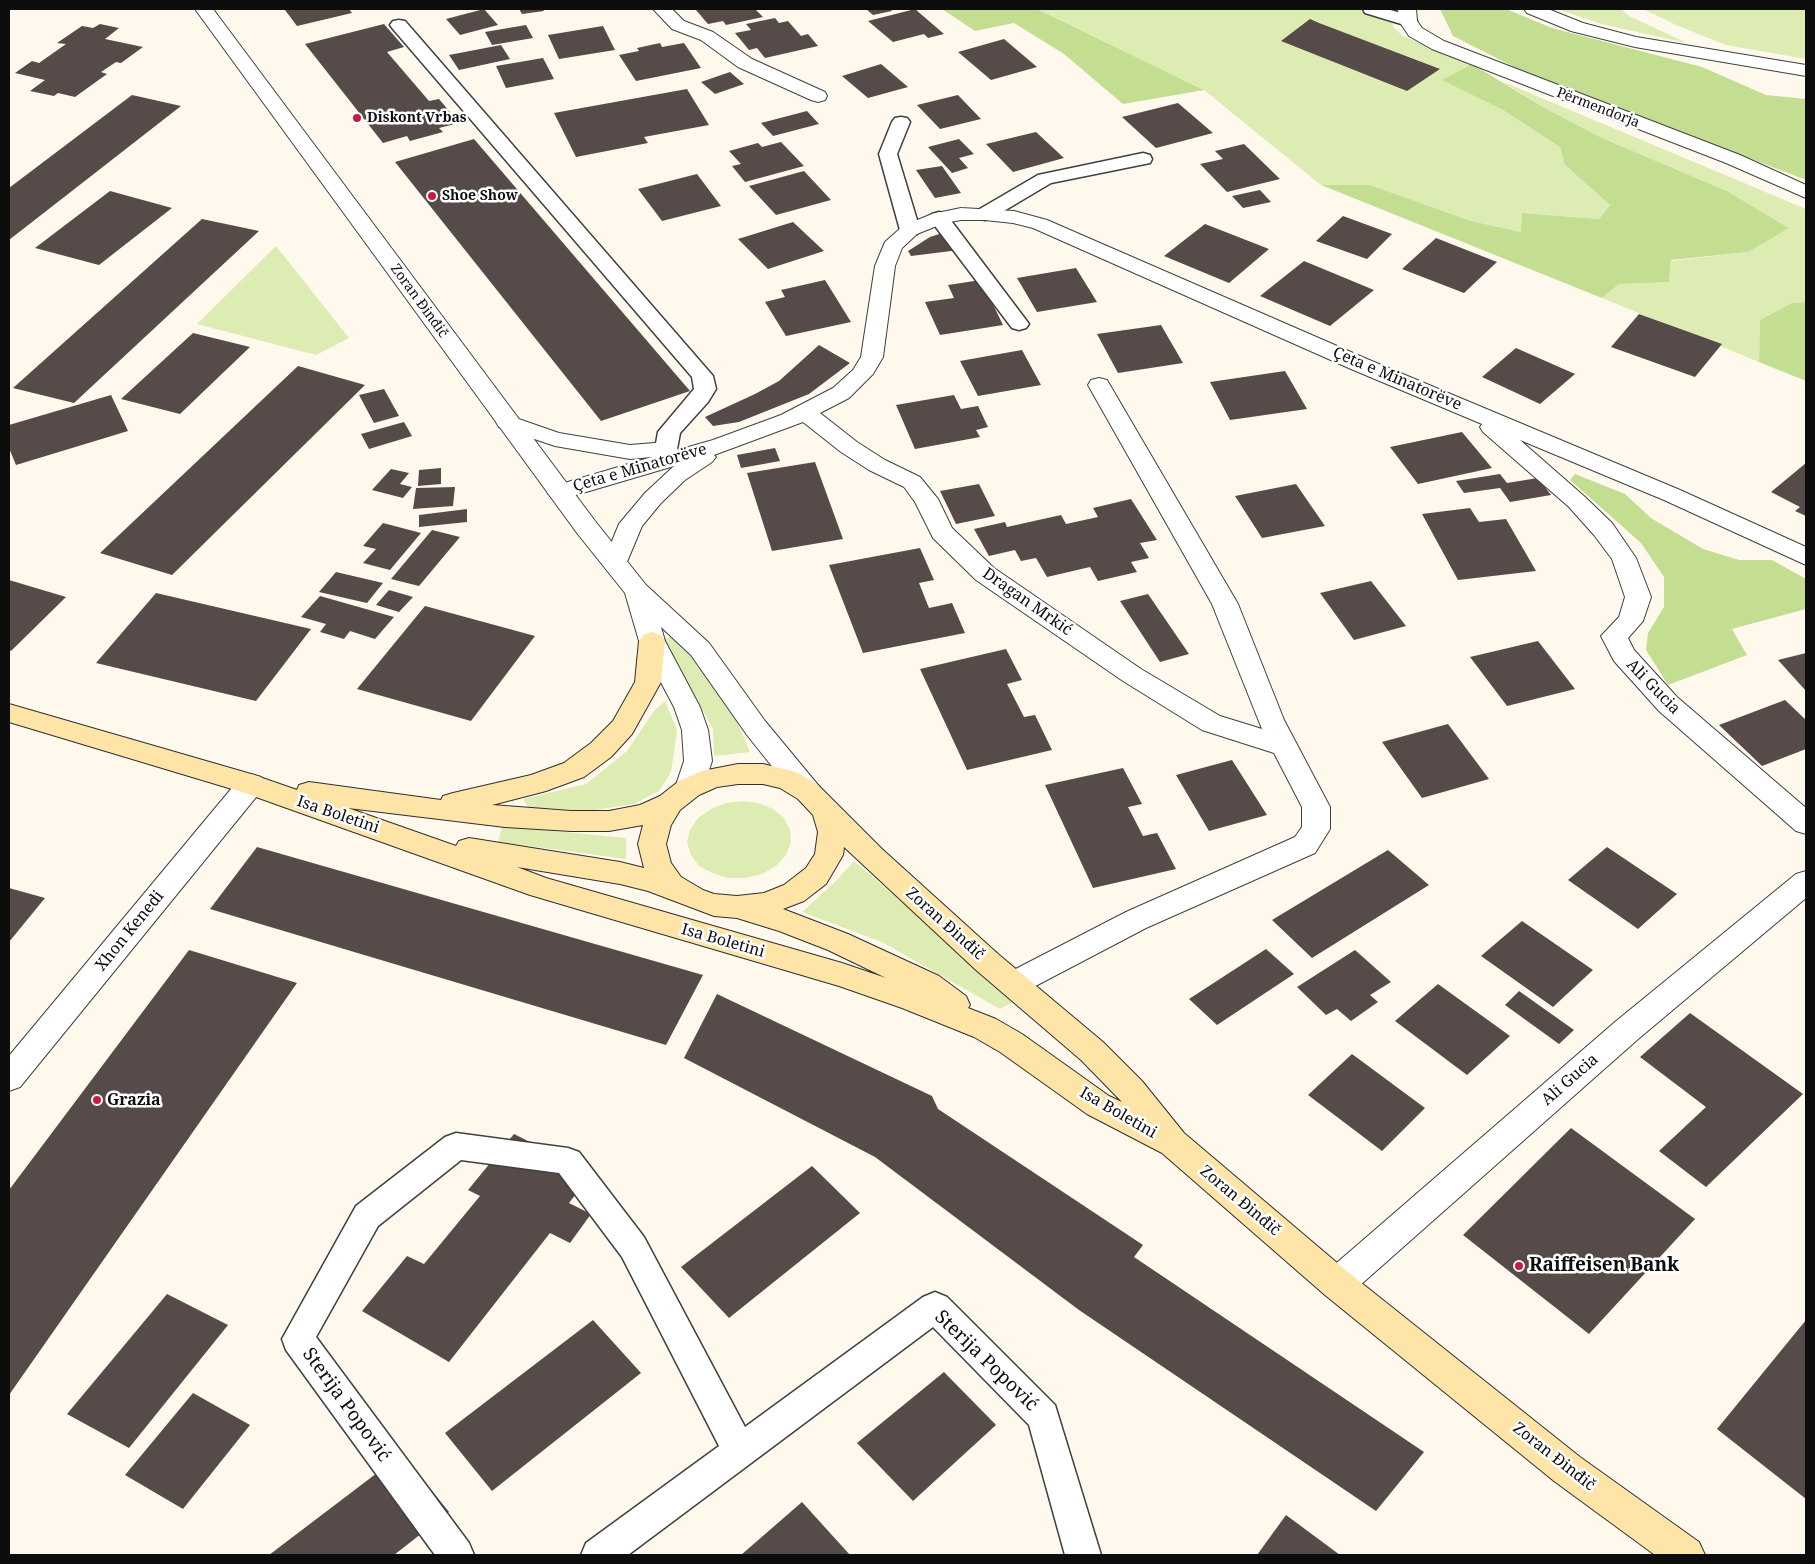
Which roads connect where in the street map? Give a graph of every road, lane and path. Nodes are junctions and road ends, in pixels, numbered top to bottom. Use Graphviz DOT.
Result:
graph roads {
  1 [pos="204,9"];
  2 [pos="662,9"];
  3 [pos="1371,9"];
  4 [pos="1533,9"];
  5 [pos="1407,15"];
  6 [pos="399,25"];
  7 [pos="1806,71"];
  8 [pos="818,96"];
  9 [pos="901,122"];
  10 [pos="1143,159"];
  11 [pos="1806,192"];
  12 [pos="985,214"];
  13 [pos="939,218"];
  14 [pos="910,230"];
  15 [pos="1019,324"];
  16 [pos="1100,385"];
  17 [pos="805,412"];
  18 [pos="1482,414"];
  19 [pos="507,422"];
  20 [pos="721,445"];
  21 [pos="666,450"];
  22 [pos="558,492"];
  23 [pos="1806,558"];
  24 [pos="614,563"];
  25 [pos="637,591"];
  26 [pos="652,641"];
  27 [pos="9,713"];
  28 [pos="1285,746"];
  29 [pos="251,784"];
  30 [pos="680,796"];
  31 [pos="817,802"];
  32 [pos="422,808"];
  33 [pos="1806,824"];
  34 [pos="401,838"];
  35 [pos="1806,882"];
  36 [pos="693,898"];
  37 [pos="737,908"];
  38 [pos="1013,984"];
  39 [pos="985,1028"];
  40 [pos="9,1078"];
  41 [pos="1173,1143"];
  42 [pos="1337,1284"];
  43 [pos="740,1451"];
  44 [pos="456,1555"];
  45 [pos="599,1555"];
  46 [pos="1083,1555"];
  47 [pos="1686,1555"];
  1 -- 19 [label="street, Zoran Đinđič"];
  2 -- 8 [label="street"];
  3 -- 5 [label="lane"];
  4 -- 7 [label="street"];
  5 -- 11 [label="street, Përmendorja"];
  6 -- 21 [label="lane"];
  9 -- 14 [label="lane"];
  10 -- 12 [label="lane, Çeta e Minatorëve"];
  12 -- 13 [label="street, Çeta e Minatorëve"];
  12 -- 18 [label="street, Çeta e Minatorëve"];
  13 -- 14 [label="street, Çeta e Minatorëve"];
  13 -- 15 [label="lane"];
  14 -- 17 [label="street, Çeta e Minatorëve"];
  16 -- 28 [label="street"];
  17 -- 20 [label="street, Çeta e Minatorëve"];
  17 -- 28 [label="street, Dragan Mrkić"];
  18 -- 23 [label="street, Çeta e Minatorëve"];
  18 -- 33 [label="street, Ali Gucia"];
  19 -- 21 [label="street, Çeta e Minatorëve"];
  19 -- 22 [label="street, Zoran Đinđič"];
  20 -- 21 [label="street, Çeta e Minatorëve"];
  20 -- 22 [label="street, Çeta e Minatorëve"];
  20 -- 24 [label="street, Çeta e Minatorëve"];
  22 -- 24 [label="street, Zoran Đinđič"];
  24 -- 25 [label="street, Zoran Đinđič"];
  25 -- 26 [label="street, Zoran Đinđič"];
  25 -- 31 [label="street, Zoran Đinđič"];
  26 -- 30 [label="street, Zoran Đinđič"];
  26 -- 32 [label="main road"];
  27 -- 29 [label="main road, Isa Boletini"];
  28 -- 38 [label="street"];
  29 -- 32 [label="main road, Isa Boletini"];
  29 -- 34 [label="main road, Isa Boletini"];
  29 -- 40 [label="street, Xhon Kenedi"];
  30 -- 31 [label="main road, Zoran Đinđič"];
  30 -- 32 [label="main road, Isa Boletini"];
  30 -- 36 [label="main road, Zoran Đinđič"];
  31 -- 37 [label="main road, Zoran Đinđič"];
  31 -- 38 [label="main road, Zoran Đinđič"];
  34 -- 36 [label="main road"];
  34 -- 39 [label="main road, Isa Boletini"];
  35 -- 42 [label="street, Ali Gucia"];
  36 -- 37 [label="main road, Zoran Đinđič"];
  37 -- 39 [label="main road"];
  38 -- 41 [label="main road, Zoran Đinđič"];
  39 -- 41 [label="main road, Isa Boletini"];
  41 -- 42 [label="main road, Zoran Đinđič"];
  42 -- 47 [label="main road, Zoran Đinđič"];
  43 -- 44 [label="lane, Sterija Popović"];
  43 -- 45 [label="lane, Sterija Popović"];
  43 -- 46 [label="lane, Sterija Popović"];
}
